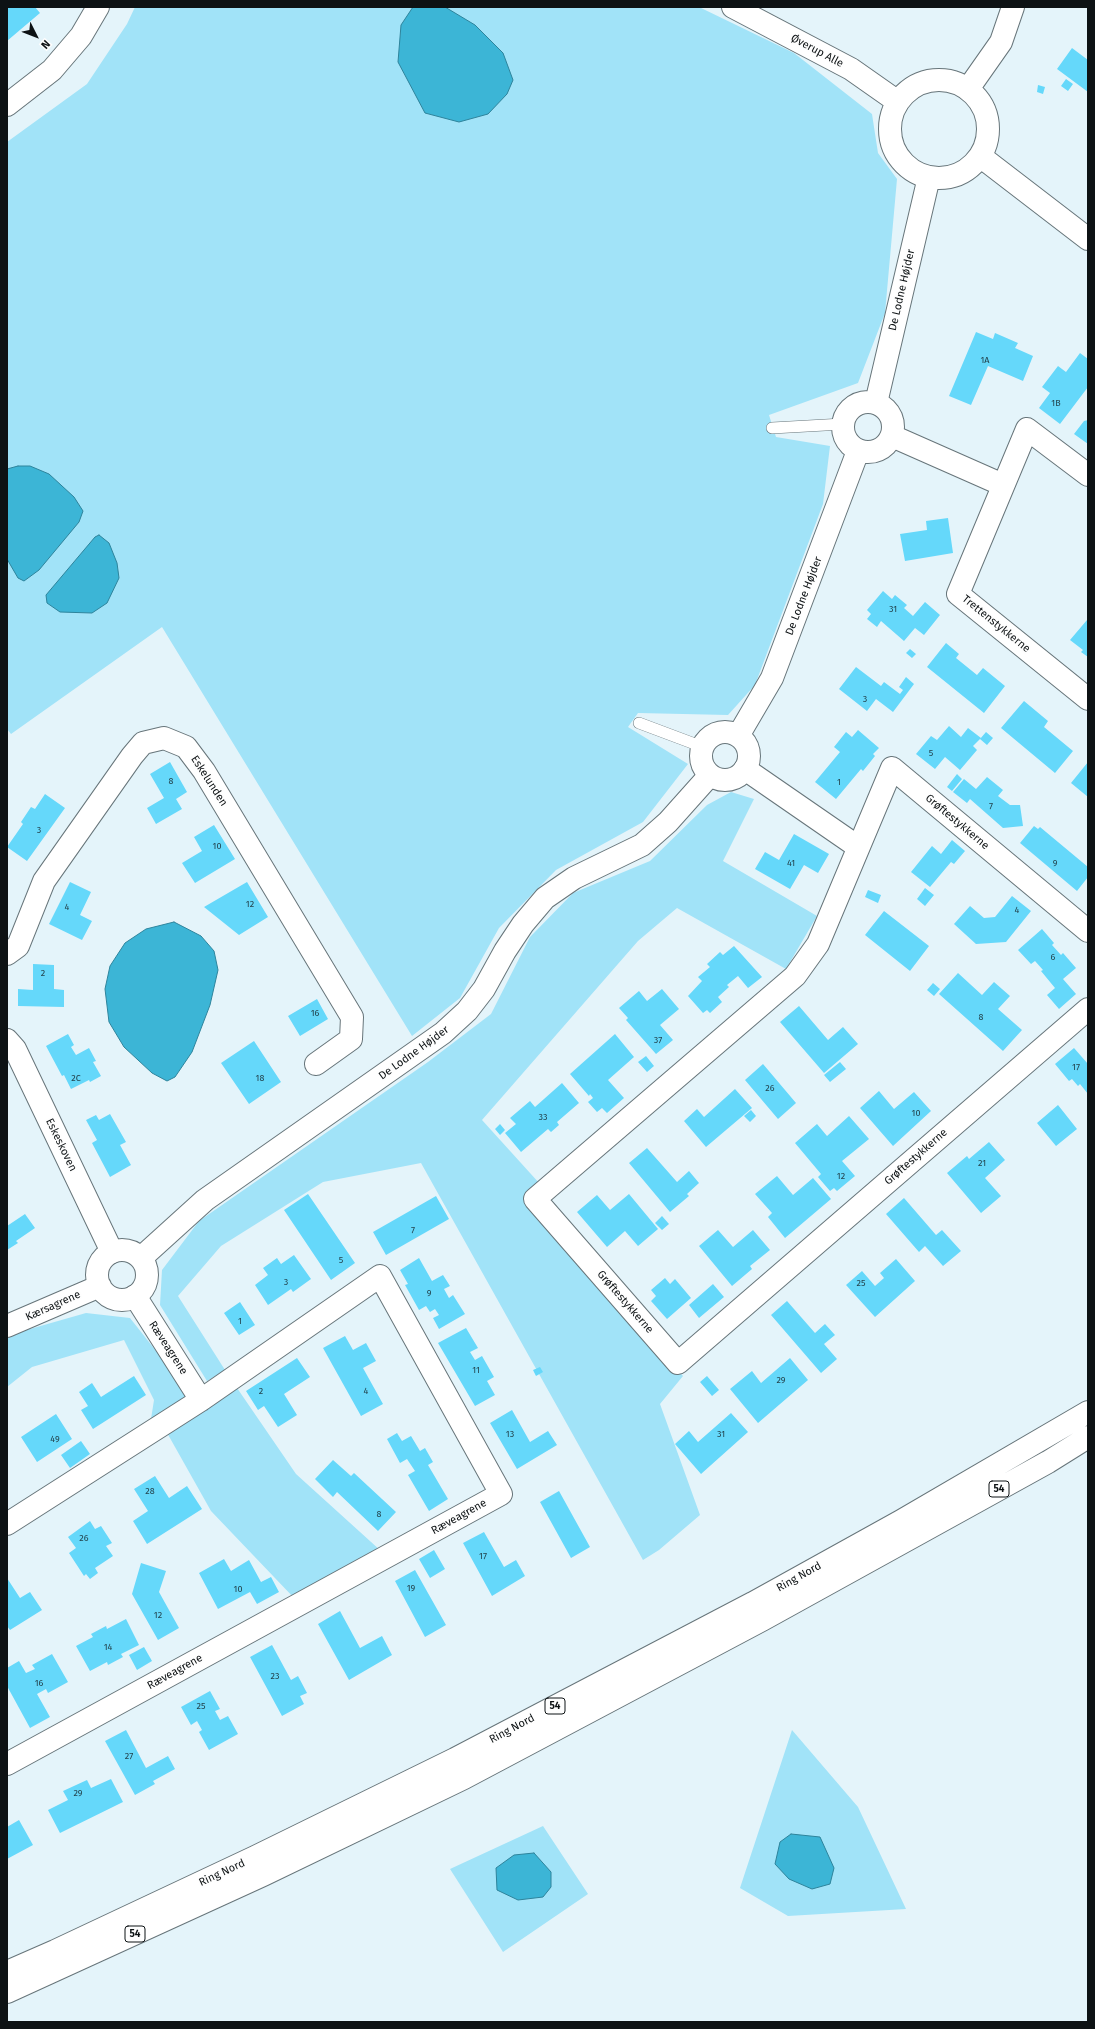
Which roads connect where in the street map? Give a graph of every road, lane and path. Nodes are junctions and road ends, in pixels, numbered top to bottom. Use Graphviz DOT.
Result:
graph roads {
  1 [pos="98,7"];
  2 [pos="733,7"];
  3 [pos="1013,7"];
  4 [pos="968,89"];
  5 [pos="898,102"];
  6 [pos="7,105"];
  7 [pos="980,156"];
  8 [pos="928,177"];
  9 [pos="1088,239"];
  10 [pos="876,403"];
  11 [pos="843,424"];
  12 [pos="772,428"];
  13 [pos="892,436"];
  14 [pos="858,451"];
  15 [pos="1088,475"];
  16 [pos="1003,485"];
  17 [pos="1088,699"];
  18 [pos="639,723"];
  19 [pos="738,736"];
  20 [pos="703,747"];
  21 [pos="745,769"];
  22 [pos="710,775"];
  23 [pos="858,847"];
  24 [pos="1088,931"];
  25 [pos="7,954"];
  26 [pos="1088,1009"];
  27 [pos="7,1040"];
  28 [pos="316,1064"];
  29 [pos="112,1252"];
  30 [pos="141,1258"];
  31 [pos="100,1286"];
  32 [pos="135,1296"];
  33 [pos="7,1326"];
  34 [pos="201,1400"];
  35 [pos="1088,1412"];
  36 [pos="1088,1437"];
  37 [pos="7,1524"];
  38 [pos="7,1764"];
  39 [pos="7,1972"];
  40 [pos="7,1992"];
  1 -- 6 [label="main road"];
  2 -- 5 [label="main road, Øverup Alle"];
  3 -- 4 [label="main road"];
  4 -- 5 [label="main road"];
  4 -- 7 [label="main road"];
  5 -- 8 [label="main road"];
  7 -- 8 [label="main road"];
  7 -- 9 [label="main road"];
  8 -- 10 [label="main road, De Lodne Højder"];
  10 -- 11 [label="main road"];
  10 -- 13 [label="main road"];
  11 -- 12 [label="lane"];
  11 -- 14 [label="main road"];
  13 -- 14 [label="main road"];
  13 -- 16 [label="main road"];
  14 -- 19 [label="main road, De Lodne Højder"];
  15 -- 16 [label="main road, Trettenstykkerne"];
  16 -- 17 [label="main road, Trettenstykkerne"];
  18 -- 20 [label="lane"];
  19 -- 20 [label="main road"];
  19 -- 21 [label="main road"];
  20 -- 22 [label="main road"];
  21 -- 22 [label="main road"];
  21 -- 23 [label="main road"];
  22 -- 30 [label="main road, De Lodne Højder"];
  23 -- 24 [label="main road, Grøftestykkerne"];
  23 -- 26 [label="main road, Grøftestykkerne"];
  25 -- 28 [label="main road, Eskelunden"];
  27 -- 29 [label="main road, Eskeskoven"];
  29 -- 30 [label="main road"];
  29 -- 31 [label="main road"];
  30 -- 32 [label="main road"];
  31 -- 32 [label="main road"];
  31 -- 33 [label="main road, Kærsagrene"];
  32 -- 34 [label="main road, Ræveagrene"];
  34 -- 37 [label="main road, Ræveagrene"];
  34 -- 38 [label="main road, Ræveagrene"];
  35 -- 39 [label="main road, Ring Nord / 54"];
  36 -- 40 [label="main road, 54"];
}
